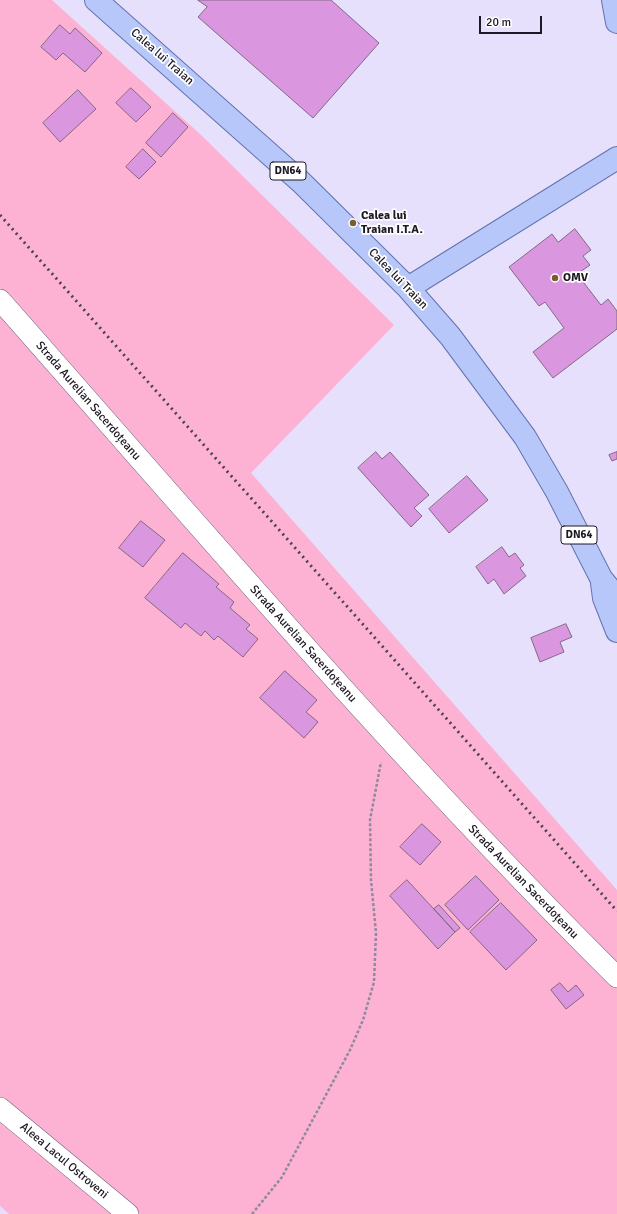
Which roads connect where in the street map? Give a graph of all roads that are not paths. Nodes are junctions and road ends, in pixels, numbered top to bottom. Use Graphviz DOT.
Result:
graph roads {
  1 [pos="96,0"];
  2 [pos="613,0"];
  3 [pos="617,22"];
  4 [pos="617,158"];
  5 [pos="408,288"];
  6 [pos="0,300"];
  7 [pos="601,578"];
  8 [pos="617,598"];
  9 [pos="617,631"];
  10 [pos="617,977"];
  11 [pos="0,1108"];
  12 [pos="128,1214"];
  1 -- 5 [label="main road, Calea lui Traian / DN64"];
  2 -- 3 [label="main road"];
  4 -- 5 [label="main road"];
  5 -- 7 [label="main road, Calea lui Traian / DN64"];
  6 -- 10 [label="street, Strada Aurelian Sacerdoțeanu"];
  7 -- 8 [label="main road, Calea lui Traian / DN64"];
  7 -- 9 [label="main road, Calea lui Traian / DN64"];
  11 -- 12 [label="street, Aleea Lacul Ostroveni"];
}
